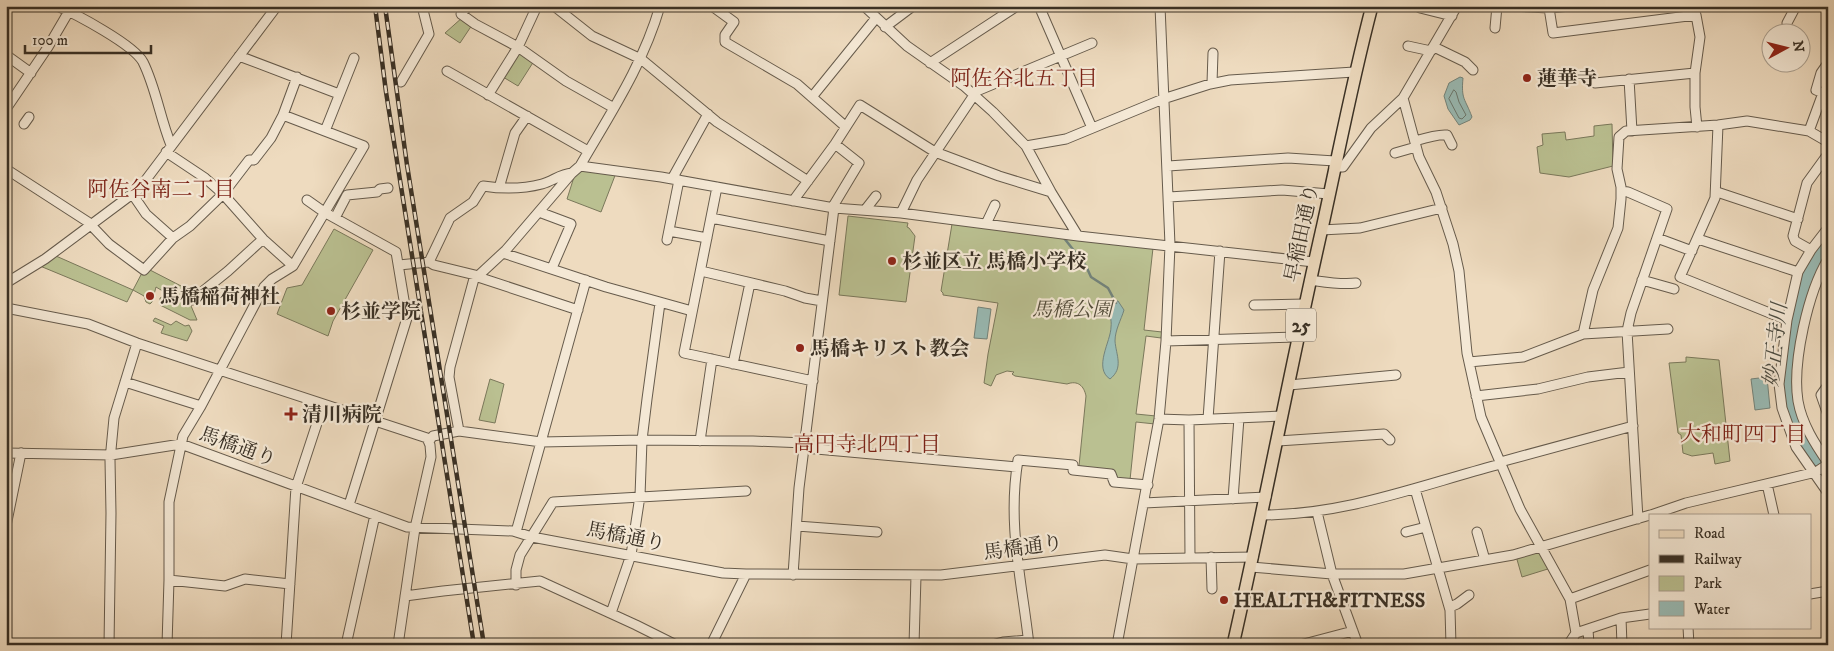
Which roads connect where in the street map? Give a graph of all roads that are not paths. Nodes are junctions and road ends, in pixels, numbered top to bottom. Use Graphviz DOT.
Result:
graph roads {
  1 [pos="57,6"];
  2 [pos="277,6"];
  3 [pos="422,6"];
  4 [pos="468,6"];
  5 [pos="537,6"];
  6 [pos="554,6"];
  7 [pos="660,6"];
  8 [pos="712,6"];
  9 [pos="864,6"];
  10 [pos="913,6"];
  11 [pos="1017,6"];
  12 [pos="1039,6"];
  13 [pos="1160,6"];
  14 [pos="1372,6"];
  15 [pos="1457,6"];
  16 [pos="1497,6"];
  17 [pos="1512,6"];
  18 [pos="1570,6"];
  19 [pos="1796,6"];
  20 [pos="1417,7"];
  21 [pos="1549,8"];
  22 [pos="70,9"];
  23 [pos="1452,16"];
  24 [pos="876,18"];
  25 [pos="1788,22"];
  26 [pos="885,27"];
  27 [pos="1495,28"];
  28 [pos="1092,43"];
  29 [pos="1408,46"];
  30 [pos="518,47"];
  31 [pos="1432,49"];
  32 [pos="1213,52"];
  33 [pos="6,55"];
  34 [pos="239,56"];
  35 [pos="1060,56"];
  36 [pos="354,58"];
  37 [pos="1827,59"];
  38 [pos="640,60"];
  39 [pos="930,63"];
  40 [pos="1473,70"];
  41 [pos="447,71"];
  42 [pos="1354,72"];
  43 [pos="31,73"];
  44 [pos="1695,73"];
  45 [pos="297,78"];
  46 [pos="1629,79"];
  47 [pos="401,82"];
  48 [pos="1595,83"];
  49 [pos="1212,84"];
  50 [pos="339,94"];
  51 [pos="973,94"];
  52 [pos="488,95"];
  53 [pos="812,97"];
  54 [pos="1404,98"];
  55 [pos="1163,99"];
  56 [pos="614,108"];
  57 [pos="6,109"];
  58 [pos="708,114"];
  59 [pos="283,115"];
  60 [pos="528,116"];
  61 [pos="1718,125"];
  62 [pos="846,127"];
  63 [pos="1697,127"];
  64 [pos="1092,128"];
  65 [pos="325,131"];
  66 [pos="1632,131"];
  67 [pos="1809,131"];
  68 [pos="1828,142"];
  69 [pos="835,144"];
  70 [pos="1416,144"];
  71 [pos="1026,146"];
  72 [pos="1452,146"];
  73 [pos="168,149"];
  74 [pos="588,151"];
  75 [pos="936,152"];
  76 [pos="1395,153"];
  77 [pos="1828,154"];
  78 [pos="1335,164"];
  79 [pos="580,166"];
  80 [pos="1168,166"];
  81 [pos="6,169"];
  82 [pos="572,173"];
  83 [pos="676,180"];
  84 [pos="808,181"];
  85 [pos="717,187"];
  86 [pos="388,188"];
  87 [pos="499,188"];
  88 [pos="1050,192"];
  89 [pos="1621,192"];
  90 [pos="1717,192"];
  91 [pos="223,194"];
  92 [pos="1328,194"];
  93 [pos="133,195"];
  94 [pos="876,196"];
  95 [pos="1169,198"];
  96 [pos="306,200"];
  97 [pos="793,201"];
  98 [pos="995,205"];
  99 [pos="833,208"];
  100 [pos="1442,208"];
  101 [pos="864,210"];
  102 [pos="324,212"];
  103 [pos="539,212"];
  104 [pos="901,213"];
  105 [pos="335,218"];
  106 [pos="710,218"];
  107 [pos="1798,218"];
  108 [pos="986,224"];
  109 [pos="91,226"];
  110 [pos="1828,228"];
  111 [pos="1321,230"];
  112 [pos="1078,236"];
  113 [pos="173,238"];
  114 [pos="707,238"];
  115 [pos="1657,238"];
  116 [pos="1698,238"];
  117 [pos="263,239"];
  118 [pos="830,242"];
  119 [pos="1170,245"];
  120 [pos="1811,250"];
  121 [pos="1692,251"];
  122 [pos="1220,252"];
  123 [pos="503,253"];
  124 [pos="1828,260"];
  125 [pos="429,262"];
  126 [pos="1314,262"];
  127 [pos="399,265"];
  128 [pos="292,266"];
  129 [pos="552,268"];
  130 [pos="1801,270"];
  131 [pos="701,271"];
  132 [pos="476,275"];
  133 [pos="1822,276"];
  134 [pos="586,280"];
  135 [pos="1310,280"];
  136 [pos="1642,280"];
  137 [pos="6,283"];
  138 [pos="750,283"];
  139 [pos="1356,283"];
  140 [pos="1674,289"];
  141 [pos="192,300"];
  142 [pos="822,301"];
  143 [pos="660,303"];
  144 [pos="1305,304"];
  145 [pos="1254,305"];
  146 [pos="6,308"];
  147 [pos="578,310"];
  148 [pos="692,311"];
  149 [pos="1787,320"];
  150 [pos="1668,329"];
  151 [pos="1627,331"];
  152 [pos="1583,334"];
  153 [pos="1298,338"];
  154 [pos="1166,341"];
  155 [pos="1214,341"];
  156 [pos="137,343"];
  157 [pos="712,359"];
  158 [pos="1469,362"];
  159 [pos="733,364"];
  160 [pos="220,370"];
  161 [pos="1629,372"];
  162 [pos="1396,374"];
  163 [pos="813,381"];
  164 [pos="124,382"];
  165 [pos="1289,385"];
  166 [pos="1828,385"];
  167 [pos="1476,396"];
  168 [pos="323,405"];
  169 [pos="201,406"];
  170 [pos="1828,415"];
  171 [pos="1282,416"];
  172 [pos="1239,418"];
  173 [pos="1159,419"];
  174 [pos="1190,420"];
  175 [pos="1208,420"];
  176 [pos="376,421"];
  177 [pos="1633,426"];
  178 [pos="459,431"];
  179 [pos="642,440"];
  180 [pos="1278,440"];
  181 [pos="1390,440"];
  182 [pos="429,441"];
  183 [pos="700,441"];
  184 [pos="542,442"];
  185 [pos="181,444"];
  186 [pos="805,446"];
  187 [pos="6,453"];
  188 [pos="21,453"];
  189 [pos="111,455"];
  190 [pos="1500,463"];
  191 [pos="1827,464"];
  192 [pos="1017,467"];
  193 [pos="1815,472"];
  194 [pos="1767,484"];
  195 [pos="1148,485"];
  196 [pos="296,487"];
  197 [pos="1415,489"];
  198 [pos="746,491"];
  199 [pos="1826,491"];
  200 [pos="640,496"];
  201 [pos="1266,497"];
  202 [pos="1233,499"];
  203 [pos="1190,501"];
  204 [pos="1144,503"];
  205 [pos="349,505"];
  206 [pos="1317,512"];
  207 [pos="1665,512"];
  208 [pos="1774,514"];
  209 [pos="375,515"];
  210 [pos="1262,515"];
  211 [pos="7,516"];
  212 [pos="1649,516"];
  213 [pos="1638,519"];
  214 [pos="6,526"];
  215 [pos="797,526"];
  216 [pos="1426,526"];
  217 [pos="415,528"];
  218 [pos="516,532"];
  219 [pos="877,532"];
  220 [pos="1406,532"];
  221 [pos="1477,532"];
  222 [pos="532,537"];
  223 [pos="1541,547"];
  224 [pos="631,555"];
  225 [pos="1190,558"];
  226 [pos="1211,558"];
  227 [pos="1133,559"];
  228 [pos="1485,560"];
  229 [pos="1252,562"];
  230 [pos="1018,566"];
  231 [pos="1439,569"];
  232 [pos="1649,570"];
  233 [pos="746,574"];
  234 [pos="1332,574"];
  235 [pos="793,575"];
  236 [pos="916,576"];
  237 [pos="169,580"];
  238 [pos="290,584"];
  239 [pos="516,584"];
  240 [pos="1212,589"];
  241 [pos="1828,592"];
  242 [pos="1812,594"];
  243 [pos="1469,595"];
  244 [pos="405,596"];
  245 [pos="1570,599"];
  246 [pos="1450,607"];
  247 [pos="611,613"];
  248 [pos="1649,614"];
  249 [pos="1621,618"];
  250 [pos="1688,628"];
  251 [pos="1588,629"];
  252 [pos="1353,631"];
  253 [pos="1576,633"];
  254 [pos="1028,642"];
  255 [pos="110,645"];
  256 [pos="167,645"];
  257 [pos="286,645"];
  258 [pos="346,645"];
  259 [pos="398,645"];
  260 [pos="676,645"];
  261 [pos="711,645"];
  262 [pos="914,645"];
  263 [pos="992,645"];
  264 [pos="1117,645"];
  265 [pos="1233,645"];
  266 [pos="1300,645"];
  267 [pos="1358,645"];
  268 [pos="1451,645"];
  269 [pos="1568,645"];
  270 [pos="1589,645"];
  271 [pos="1622,645"];
  272 [pos="1688,645"];
  1 -- 22 [label="street"];
  2 -- 34 [label="street"];
  3 -- 47 [label="street"];
  4 -- 30 [label="street"];
  5 -- 30 [label="street"];
  6 -- 38 [label="street"];
  7 -- 38 [label="street"];
  8 -- 53 [label="street"];
  9 -- 24 [label="street"];
  10 -- 26 [label="street"];
  11 -- 39 [label="street"];
  12 -- 35 [label="street"];
  13 -- 55 [label="street"];
  14 -- 42 [label="main road, 早稲田通り / 25"];
  15 -- 23 [label="street"];
  16 -- 27 [label="street"];
  17 -- 21 [label="street"];
  18 -- 21 [label="street"];
  19 -- 25 [label="street"];
  20 -- 23 [label="street"];
  21 -- 44 [label="street"];
  22 -- 43 [label="street"];
  22 -- 73 [label="street"];
  23 -- 31 [label="street"];
  24 -- 26 [label="street"];
  24 -- 53 [label="street"];
  26 -- 39 [label="street"];
  28 -- 35 [label="street"];
  29 -- 31 [label="street"];
  30 -- 52 [label="street"];
  30 -- 56 [label="street"];
  31 -- 40 [label="street"];
  31 -- 54 [label="street"];
  32 -- 49 [label="street"];
  33 -- 43 [label="street"];
  34 -- 45 [label="street"];
  34 -- 73 [label="street"];
  35 -- 51 [label="street"];
  35 -- 64 [label="street"];
  36 -- 50 [label="street"];
  37 -- 67 [label="street"];
  38 -- 56 [label="street"];
  38 -- 58 [label="street"];
  39 -- 51 [label="street"];
  41 -- 52 [label="street"];
  42 -- 49 [label="street"];
  42 -- 78 [label="main road, 早稲田通り / 25"];
  43 -- 57 [label="street"];
  44 -- 46 [label="street"];
  44 -- 63 [label="street"];
  45 -- 50 [label="street"];
  45 -- 59 [label="street"];
  46 -- 48 [label="street"];
  46 -- 66 [label="street"];
  49 -- 55 [label="street"];
  50 -- 65 [label="street"];
  51 -- 71 [label="street"];
  51 -- 75 [label="street"];
  52 -- 60 [label="street"];
  53 -- 62 [label="street"];
  54 -- 70 [label="street"];
  54 -- 78 [label="street"];
  55 -- 64 [label="street"];
  55 -- 80 [label="street"];
  56 -- 74 [label="street"];
  58 -- 83 [label="street"];
  58 -- 84 [label="street"];
  59 -- 65 [label="street"];
  59 -- 91 [label="street"];
  60 -- 74 [label="street"];
  60 -- 87 [label="street"];
  61 -- 63 [label="street"];
  61 -- 67 [label="street"];
  61 -- 90 [label="street"];
  62 -- 69 [label="street"];
  62 -- 75 [label="street"];
  63 -- 66 [label="street"];
  64 -- 71 [label="street"];
  65 -- 102 [label="street"];
  66 -- 89 [label="street"];
  67 -- 68 [label="street"];
  69 -- 84 [label="street"];
  69 -- 99 [label="street"];
  70 -- 72 [label="street"];
  70 -- 76 [label="street"];
  70 -- 100 [label="street"];
  71 -- 88 [label="street"];
  73 -- 91 [label="street"];
  73 -- 93 [label="street"];
  74 -- 79 [label="street"];
  75 -- 88 [label="street"];
  75 -- 104 [label="street"];
  77 -- 107 [label="street"];
  78 -- 80 [label="street"];
  78 -- 92 [label="main road, 早稲田通り / 25"];
  79 -- 82 [label="street"];
  79 -- 83 [label="street"];
  80 -- 95 [label="street"];
  81 -- 109 [label="street"];
  82 -- 87 [label="street"];
  82 -- 103 [label="street"];
  83 -- 85 [label="street"];
  83 -- 114 [label="street"];
  84 -- 97 [label="street"];
  85 -- 97 [label="street"];
  85 -- 106 [label="street"];
  86 -- 105 [label="street"];
  87 -- 125 [label="street"];
  88 -- 112 [label="street"];
  89 -- 115 [label="street"];
  89 -- 152 [label="street"];
  90 -- 107 [label="street"];
  90 -- 116 [label="street"];
  91 -- 113 [label="street"];
  91 -- 117 [label="street"];
  92 -- 95 [label="street"];
  92 -- 111 [label="main road, 早稲田通り / 25"];
  93 -- 109 [label="street"];
  93 -- 113 [label="street"];
  94 -- 101 [label="street"];
  95 -- 119 [label="street"];
  96 -- 102 [label="street"];
  97 -- 99 [label="street"];
  98 -- 108 [label="street"];
  99 -- 101 [label="street"];
  99 -- 118 [label="street"];
  100 -- 111 [label="street"];
  100 -- 158 [label="street"];
  101 -- 104 [label="street"];
  102 -- 105 [label="street"];
  102 -- 128 [label="street"];
  103 -- 123 [label="street"];
  103 -- 129 [label="street"];
  104 -- 108 [label="street"];
  105 -- 127 [label="street"];
  106 -- 114 [label="street"];
  106 -- 118 [label="street"];
  107 -- 120 [label="street"];
  108 -- 112 [label="street"];
  109 -- 113 [label="street"];
  109 -- 137 [label="street"];
  110 -- 120 [label="street"];
  111 -- 126 [label="main road, 早稲田通り / 25"];
  112 -- 119 [label="street"];
  114 -- 131 [label="street"];
  115 -- 121 [label="street"];
  115 -- 136 [label="street"];
  116 -- 121 [label="street"];
  116 -- 130 [label="street"];
  117 -- 128 [label="street"];
  117 -- 141 [label="street"];
  118 -- 142 [label="street"];
  119 -- 122 [label="street"];
  119 -- 154 [label="street"];
  120 -- 130 [label="street"];
  121 -- 149 [label="street"];
  122 -- 126 [label="street"];
  122 -- 155 [label="street"];
  123 -- 129 [label="street"];
  123 -- 132 [label="street"];
  124 -- 133 [label="street"];
  125 -- 127 [label="street"];
  125 -- 132 [label="street"];
  126 -- 135 [label="main road, 早稲田通り / 25"];
  127 -- 176 [label="street"];
  128 -- 160 [label="street"];
  129 -- 134 [label="street"];
  130 -- 149 [label="street"];
  131 -- 138 [label="street"];
  131 -- 148 [label="street"];
  132 -- 147 [label="street"];
  132 -- 178 [label="street"];
  133 -- 191 [label="street"];
  134 -- 143 [label="street"];
  134 -- 147 [label="street"];
  135 -- 139 [label="street"];
  135 -- 144 [label="main road, 早稲田通り / 25"];
  136 -- 140 [label="street"];
  136 -- 151 [label="street"];
  138 -- 142 [label="street"];
  138 -- 159 [label="street"];
  142 -- 163 [label="street"];
  143 -- 148 [label="street"];
  143 -- 179 [label="street"];
  144 -- 145 [label="street"];
  144 -- 153 [label="main road, 早稲田通り / 25"];
  146 -- 156 [label="street"];
  147 -- 184 [label="street"];
  148 -- 157 [label="street"];
  149 -- 193 [label="street"];
  150 -- 151 [label="street"];
  151 -- 152 [label="street"];
  151 -- 161 [label="street"];
  152 -- 158 [label="street"];
  153 -- 155 [label="street"];
  153 -- 165 [label="main road, 早稲田通り / 25"];
  154 -- 155 [label="street"];
  154 -- 173 [label="street"];
  155 -- 175 [label="street"];
  156 -- 160 [label="street"];
  156 -- 164 [label="street"];
  157 -- 159 [label="street"];
  157 -- 183 [label="street"];
  158 -- 167 [label="street"];
  159 -- 163 [label="street"];
  160 -- 168 [label="street"];
  160 -- 169 [label="street"];
  161 -- 167 [label="street"];
  161 -- 177 [label="street"];
  162 -- 165 [label="street"];
  163 -- 186 [label="street"];
  164 -- 169 [label="street"];
  164 -- 189 [label="street"];
  165 -- 171 [label="main road, 早稲田通り / 25"];
  166 -- 170 [label="street"];
  167 -- 190 [label="street"];
  168 -- 176 [label="street"];
  168 -- 196 [label="street"];
  169 -- 185 [label="street"];
  171 -- 172 [label="street"];
  171 -- 180 [label="main road, 早稲田通り / 25"];
  172 -- 175 [label="street"];
  172 -- 202 [label="street"];
  173 -- 174 [label="street"];
  173 -- 195 [label="street"];
  174 -- 175 [label="street"];
  174 -- 203 [label="street"];
  176 -- 182 [label="street"];
  176 -- 205 [label="street"];
  177 -- 190 [label="street"];
  177 -- 213 [label="street"];
  178 -- 182 [label="street"];
  178 -- 184 [label="street"];
  179 -- 183 [label="street"];
  179 -- 184 [label="street"];
  179 -- 200 [label="street"];
  180 -- 181 [label="street"];
  180 -- 201 [label="main road, 早稲田通り / 25"];
  182 -- 217 [label="street"];
  183 -- 186 [label="street"];
  184 -- 218 [label="street"];
  185 -- 189 [label="street, 馬橋通り"];
  185 -- 196 [label="street, 馬橋通り"];
  185 -- 237 [label="street"];
  186 -- 192 [label="street"];
  186 -- 215 [label="street"];
  187 -- 188 [label="street, 馬橋通り"];
  188 -- 189 [label="street, 馬橋通り"];
  188 -- 211 [label="street"];
  189 -- 255 [label="street"];
  190 -- 197 [label="street"];
  190 -- 223 [label="street"];
  191 -- 193 [label="street, 馬橋通り"];
  192 -- 195 [label="street"];
  192 -- 230 [label="street"];
  193 -- 194 [label="street, 馬橋通り"];
  193 -- 199 [label="street"];
  194 -- 207 [label="street, 馬橋通り"];
  194 -- 208 [label="street"];
  195 -- 204 [label="street"];
  196 -- 205 [label="street, 馬橋通り"];
  196 -- 238 [label="street"];
  197 -- 206 [label="street"];
  197 -- 216 [label="street"];
  198 -- 200 [label="street"];
  200 -- 222 [label="street"];
  200 -- 224 [label="street"];
  201 -- 202 [label="street"];
  201 -- 210 [label="main road, 早稲田通り / 25"];
  202 -- 203 [label="street"];
  203 -- 204 [label="street"];
  203 -- 225 [label="street"];
  204 -- 227 [label="street"];
  205 -- 209 [label="street, 馬橋通り"];
  206 -- 210 [label="street"];
  206 -- 234 [label="street"];
  209 -- 217 [label="street, 馬橋通り"];
  209 -- 258 [label="street"];
  210 -- 229 [label="main road, 早稲田通り / 25"];
  211 -- 214 [label="street"];
  212 -- 213 [label="street, 馬橋通り"];
  213 -- 223 [label="street, 馬橋通り"];
  215 -- 219 [label="street"];
  215 -- 235 [label="street"];
  216 -- 220 [label="street"];
  216 -- 231 [label="street"];
  217 -- 218 [label="street, 馬橋通り"];
  217 -- 244 [label="street"];
  218 -- 222 [label="street, 馬橋通り"];
  221 -- 228 [label="street"];
  222 -- 224 [label="street, 馬橋通り"];
  222 -- 239 [label="street"];
  223 -- 228 [label="street, 馬橋通り"];
  223 -- 245 [label="street"];
  224 -- 233 [label="street, 馬橋通り"];
  224 -- 247 [label="street"];
  225 -- 226 [label="street, 馬橋通り"];
  225 -- 227 [label="street, 馬橋通り"];
  226 -- 229 [label="street, 馬橋通り"];
  226 -- 240 [label="street"];
  227 -- 230 [label="street, 馬橋通り"];
  227 -- 264 [label="street"];
  228 -- 231 [label="street, 馬橋通り"];
  229 -- 234 [label="street, 馬橋通り"];
  229 -- 265 [label="main road, 早稲田通り / 25"];
  230 -- 236 [label="street, 馬橋通り"];
  230 -- 254 [label="street"];
  231 -- 234 [label="street, 馬橋通り"];
  231 -- 246 [label="street"];
  232 -- 245 [label="street"];
  233 -- 235 [label="street, 馬橋通り"];
  233 -- 261 [label="street"];
  234 -- 252 [label="street"];
  235 -- 236 [label="street, 馬橋通り"];
  236 -- 262 [label="street"];
  237 -- 238 [label="street"];
  237 -- 256 [label="street"];
  238 -- 257 [label="street"];
  239 -- 244 [label="street"];
  239 -- 247 [label="street"];
  241 -- 242 [label="street"];
  243 -- 246 [label="street"];
  244 -- 259 [label="street"];
  245 -- 253 [label="street"];
  246 -- 268 [label="street"];
  247 -- 260 [label="street"];
  248 -- 249 [label="street"];
  249 -- 251 [label="street"];
  249 -- 271 [label="street"];
  250 -- 272 [label="street"];
  251 -- 253 [label="street"];
  251 -- 270 [label="street"];
  252 -- 266 [label="street"];
  252 -- 267 [label="street"];
  253 -- 269 [label="street"];
  254 -- 263 [label="street"];
}
